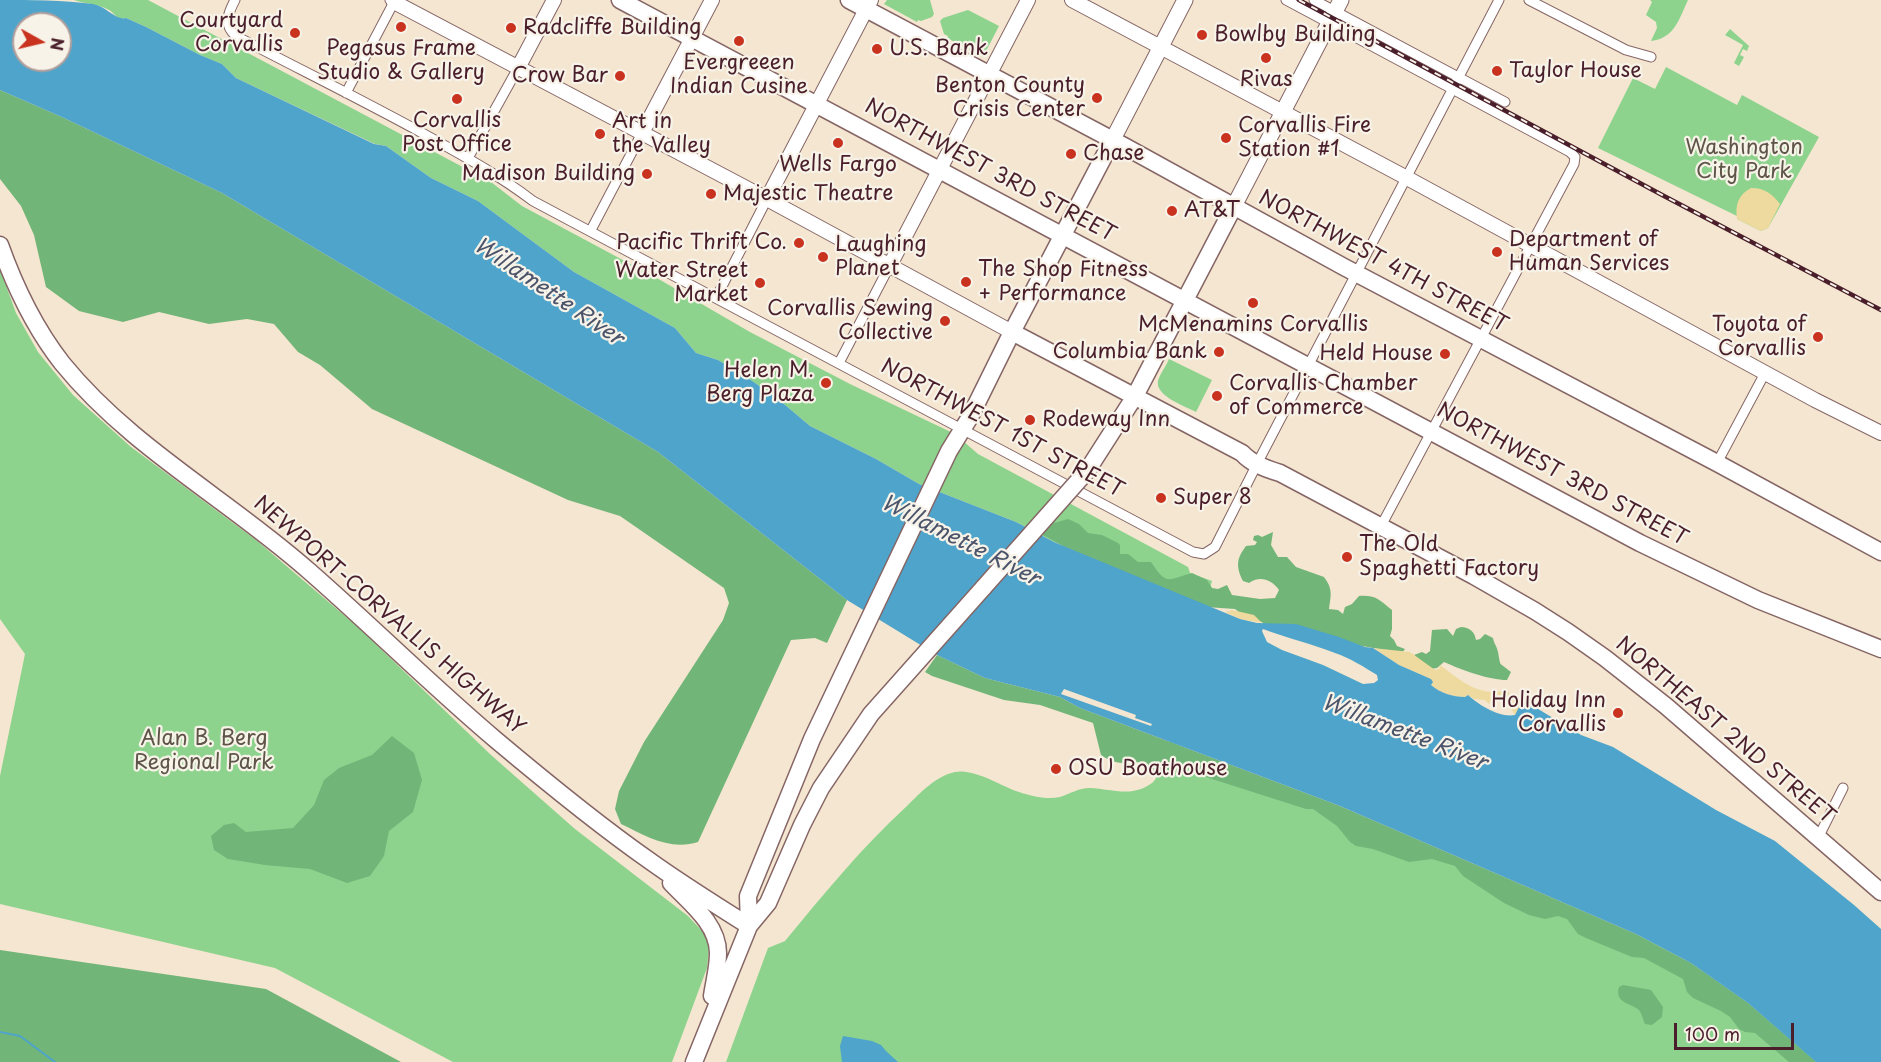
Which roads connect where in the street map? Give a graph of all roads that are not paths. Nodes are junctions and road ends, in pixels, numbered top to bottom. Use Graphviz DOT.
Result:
graph roads {
  1 [pos="235,0"];
  2 [pos="554,0"];
  3 [pos="620,0"];
  4 [pos="712,0"];
  5 [pos="849,0"];
  6 [pos="1028,0"];
  7 [pos="1072,0"];
  8 [pos="1185,0"];
  9 [pos="1286,0"];
  10 [pos="1314,0"];
  11 [pos="1499,0"];
  12 [pos="1529,0"];
  13 [pos="393,1"];
  14 [pos="868,5"];
  15 [pos="1335,11"];
  16 [pos="692,38"];
  17 [pos="1161,48"];
  18 [pos="1651,57"];
  19 [pos="518,68"];
  20 [pos="989,75"];
  21 [pos="1459,78"];
  22 [pos="1453,89"];
  23 [pos="346,93"];
  24 [pos="1504,102"];
  25 [pos="816,104"];
  26 [pos="1283,112"];
  27 [pos="642,133"];
  28 [pos="1112,141"];
  29 [pos="468,158"];
  30 [pos="939,170"];
  31 [pos="1407,178"];
  32 [pos="767,199"];
  33 [pos="1233,208"];
  34 [pos="591,230"];
  35 [pos="1062,236"];
  36 [pos="0,245"];
  37 [pos="1531,245"];
  38 [pos="890,265"];
  39 [pos="1356,273"];
  40 [pos="716,298"];
  41 [pos="1184,301"];
  42 [pos="1012,332"];
  43 [pos="1481,340"];
  44 [pos="839,363"];
  45 [pos="1308,366"];
  46 [pos="1765,373"];
  47 [pos="1135,396"];
  48 [pos="953,424"];
  49 [pos="1431,432"];
  50 [pos="1881,433"];
  51 [pos="1259,461"];
  52 [pos="1717,463"];
  53 [pos="1381,526"];
  54 [pos="1881,552"];
  55 [pos="1881,648"];
  56 [pos="1843,788"];
  57 [pos="1818,838"];
  58 [pos="650,862"];
  59 [pos="1881,892"];
  60 [pos="749,926"];
  61 [pos="713,1012"];
  62 [pos="694,1062"];
  1 -- 23 [label="street, NORTHWEST 1ST STREET"];
  2 -- 19 [label="street"];
  3 -- 16 [label="highway, NORTHWEST 3RD STREET"];
  4 -- 16 [label="street"];
  5 -- 14 [label="highway, NORTHWEST 4TH STREET"];
  6 -- 20 [label="street"];
  7 -- 17 [label="street"];
  8 -- 17 [label="main road"];
  9 -- 15 [label="street"];
  10 -- 15 [label="street"];
  11 -- 21 [label="street"];
  12 -- 18 [label="street"];
  13 -- 19 [label="street"];
  13 -- 23 [label="street"];
  14 -- 20 [label="highway, NORTHWEST 4TH STREET"];
  14 -- 25 [label="street"];
  15 -- 21 [label="street"];
  15 -- 22 [label="street"];
  15 -- 26 [label="main road"];
  16 -- 25 [label="highway, NORTHWEST 3RD STREET"];
  16 -- 27 [label="street"];
  17 -- 26 [label="street"];
  17 -- 28 [label="main road"];
  19 -- 27 [label="street"];
  19 -- 29 [label="street"];
  20 -- 28 [label="highway, NORTHWEST 4TH STREET"];
  20 -- 30 [label="street"];
  21 -- 22 [label="street"];
  21 -- 24 [label="street"];
  22 -- 31 [label="street"];
  22 -- 37 [label="street"];
  23 -- 29 [label="street, NORTHWEST 1ST STREET"];
  25 -- 30 [label="highway, NORTHWEST 3RD STREET"];
  25 -- 32 [label="street"];
  26 -- 31 [label="street"];
  26 -- 33 [label="main road"];
  27 -- 32 [label="street"];
  27 -- 34 [label="street"];
  28 -- 33 [label="highway, NORTHWEST 4TH STREET"];
  28 -- 35 [label="highway"];
  29 -- 34 [label="street, NORTHWEST 1ST STREET"];
  30 -- 35 [label="highway, NORTHWEST 3RD STREET"];
  30 -- 38 [label="street"];
  31 -- 37 [label="street"];
  31 -- 39 [label="street"];
  32 -- 38 [label="street"];
  32 -- 40 [label="street"];
  33 -- 39 [label="highway, NORTHWEST 4TH STREET"];
  33 -- 41 [label="highway"];
  34 -- 40 [label="street, NORTHWEST 1ST STREET"];
  35 -- 41 [label="highway, NORTHWEST 3RD STREET"];
  35 -- 42 [label="highway"];
  36 -- 58 [label="highway, NEWPORT-CORVALLIS HIGHWAY"];
  37 -- 43 [label="street"];
  37 -- 46 [label="street"];
  38 -- 42 [label="street"];
  38 -- 44 [label="street"];
  39 -- 43 [label="highway, NORTHWEST 4TH STREET"];
  39 -- 45 [label="street"];
  40 -- 44 [label="street, NORTHWEST 1ST STREET"];
  41 -- 45 [label="highway, NORTHWEST 3RD STREET"];
  41 -- 47 [label="highway"];
  42 -- 47 [label="highway, NORTHEAST 2ND STREET"];
  42 -- 48 [label="highway"];
  43 -- 49 [label="street"];
  43 -- 52 [label="highway, NORTHWEST 4TH STREET"];
  44 -- 48 [label="street, NORTHWEST 1ST STREET"];
  45 -- 49 [label="highway, NORTHWEST 3RD STREET"];
  45 -- 51 [label="street"];
  46 -- 50 [label="street"];
  46 -- 52 [label="street"];
  47 -- 51 [label="highway, NORTHEAST 2ND STREET"];
  47 -- 60 [label="highway, bridge"];
  48 -- 51 [label="street, NORTHWEST 1ST STREET"];
  48 -- 60 [label="highway"];
  49 -- 53 [label="street"];
  49 -- 55 [label="highway, NORTHWEST 3RD STREET"];
  51 -- 53 [label="highway, NORTHEAST 2ND STREET"];
  52 -- 54 [label="highway, NORTHWEST 4TH STREET"];
  53 -- 57 [label="highway, NORTHEAST 2ND STREET"];
  56 -- 57 [label="street"];
  57 -- 59 [label="highway, NORTHEAST 2ND STREET"];
  58 -- 60 [label="highway, NEWPORT-CORVALLIS HIGHWAY"];
  58 -- 61 [label="highway"];
  60 -- 61 [label="highway"];
  61 -- 62 [label="highway"];
}
